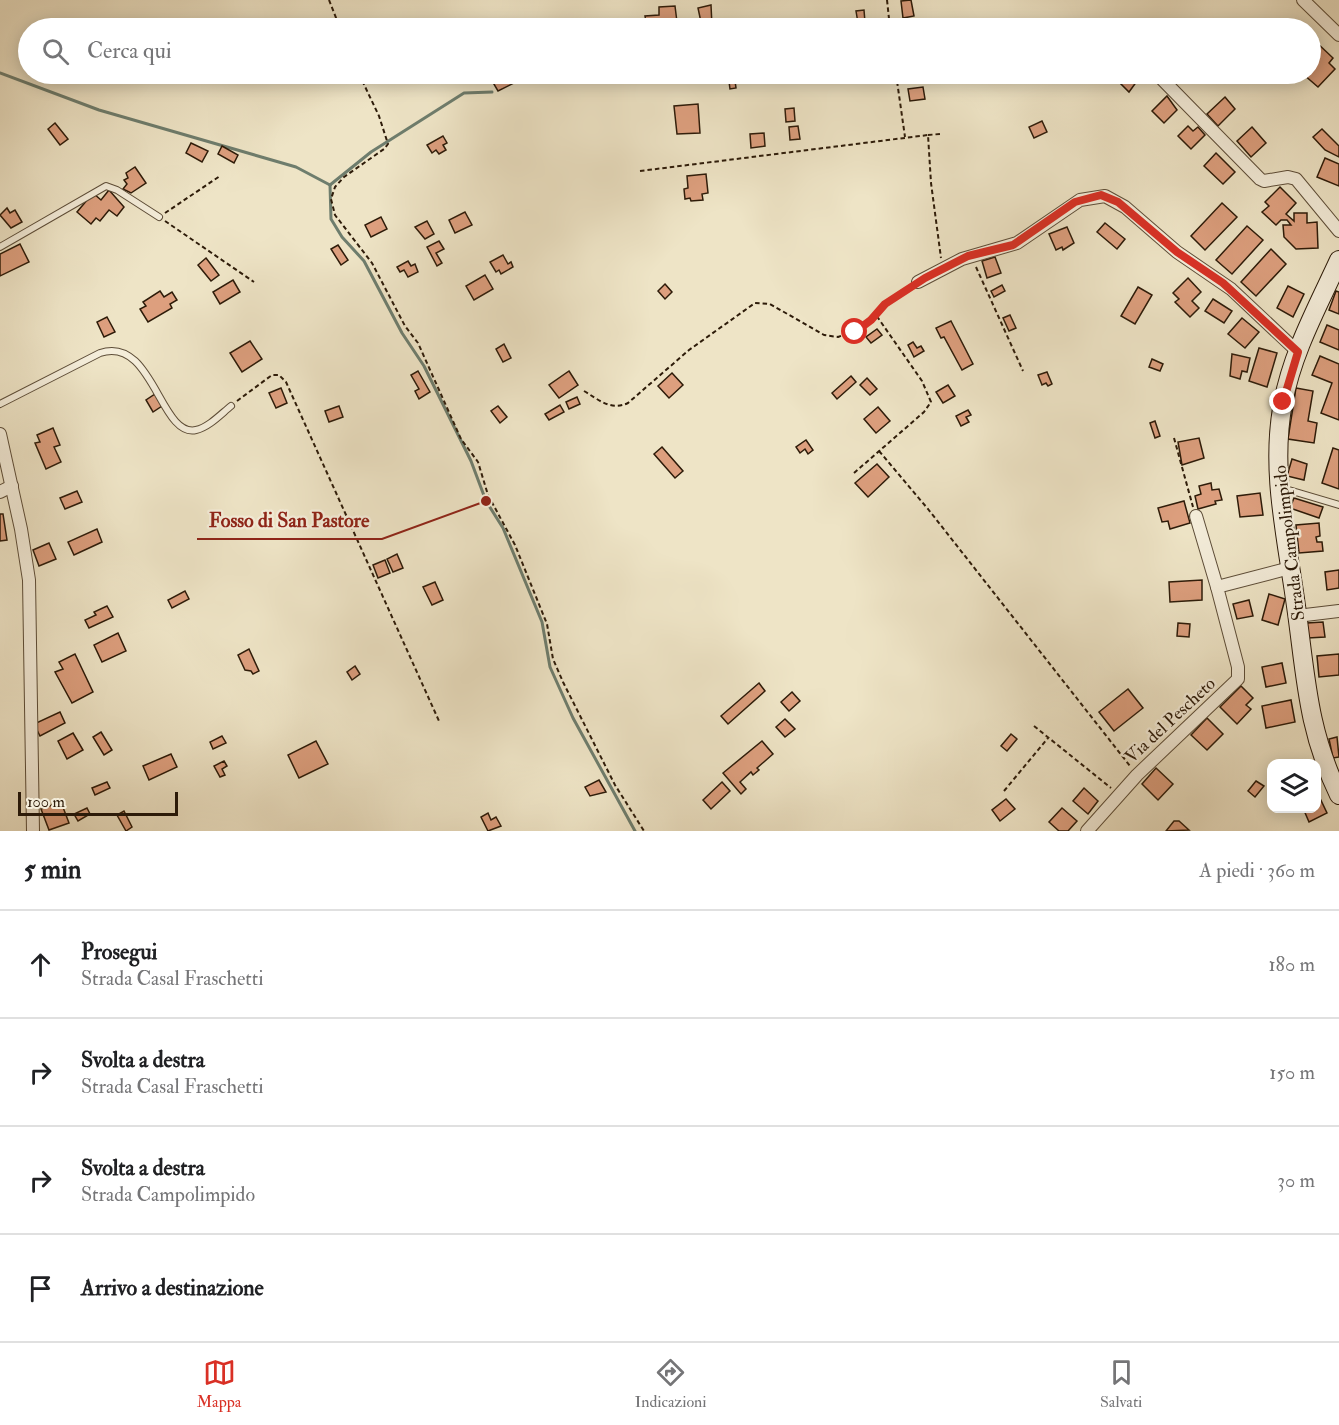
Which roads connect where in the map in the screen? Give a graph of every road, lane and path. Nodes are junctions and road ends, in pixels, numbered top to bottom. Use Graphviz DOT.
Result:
graph roads {
  1 [pos="329,0"];
  2 [pos="887,0"];
  3 [pos="1303,0"];
  4 [pos="336,18"];
  5 [pos="889,18"];
  6 [pos="1339,35"];
  7 [pos="364,84"];
  8 [pos="897,84"];
  9 [pos="1167,84"];
  10 [pos="939,134"];
  11 [pos="928,135"];
  12 [pos="905,137"];
  13 [pos="640,171"];
  14 [pos="220,176"];
  15 [pos="159,217"];
  16 [pos="1339,231"];
  17 [pos="0,247"];
  18 [pos="971,256"];
  19 [pos="1339,260"];
  20 [pos="947,266"];
  21 [pos="254,282"];
  22 [pos="918,282"];
  23 [pos="876,315"];
  24 [pos="1298,352"];
  25 [pos="1023,371"];
  26 [pos="584,391"];
  27 [pos="0,404"];
  28 [pos="231,406"];
  29 [pos="0,434"];
  30 [pos="1174,438"];
  31 [pos="879,451"];
  32 [pos="854,473"];
  33 [pos="12,486"];
  34 [pos="1280,487"];
  35 [pos="0,492"];
  36 [pos="1339,505"];
  37 [pos="1196,516"];
  38 [pos="1290,568"];
  39 [pos="1217,587"];
  40 [pos="1339,611"];
  41 [pos="1297,616"];
  42 [pos="439,721"];
  43 [pos="1034,726"];
  44 [pos="1048,738"];
  45 [pos="1137,775"];
  46 [pos="1004,791"];
  47 [pos="1119,795"];
  48 [pos="1339,795"];
  49 [pos="33,831"];
  50 [pos="644,831"];
  51 [pos="1087,831"];
  1 -- 4 [label="path"];
  2 -- 5 [label="path"];
  3 -- 6 [label="street"];
  7 -- 50 [label="path"];
  8 -- 12 [label="path"];
  9 -- 16 [label="street"];
  10 -- 11 [label="path"];
  11 -- 12 [label="path"];
  11 -- 20 [label="path"];
  12 -- 13 [label="path"];
  14 -- 15 [label="path"];
  15 -- 17 [label="lane"];
  15 -- 21 [label="path"];
  18 -- 20 [label="street"];
  18 -- 24 [label="street"];
  18 -- 25 [label="path"];
  19 -- 24 [label="street, Strada Campolimpido"];
  20 -- 22 [label="street"];
  22 -- 23 [label="path"];
  23 -- 26 [label="path"];
  23 -- 31 [label="path"];
  24 -- 34 [label="street, Strada Campolimpido"];
  27 -- 28 [label="lane"];
  28 -- 42 [label="path"];
  29 -- 33 [label="street"];
  30 -- 37 [label="path"];
  31 -- 32 [label="path"];
  31 -- 45 [label="path"];
  33 -- 35 [label="street"];
  33 -- 49 [label="street"];
  34 -- 36 [label="lane"];
  34 -- 38 [label="street, Strada Campolimpido"];
  37 -- 39 [label="street, Via del Pescheto"];
  38 -- 39 [label="street"];
  38 -- 41 [label="street, Strada Campolimpido"];
  39 -- 45 [label="street, Via del Pescheto"];
  40 -- 41 [label="street"];
  41 -- 48 [label="street, Strada Campolimpido"];
  43 -- 44 [label="path"];
  44 -- 46 [label="path"];
  44 -- 47 [label="path"];
  45 -- 47 [label="street, Via del Pescheto"];
  47 -- 51 [label="street, Via del Pescheto"];
}
